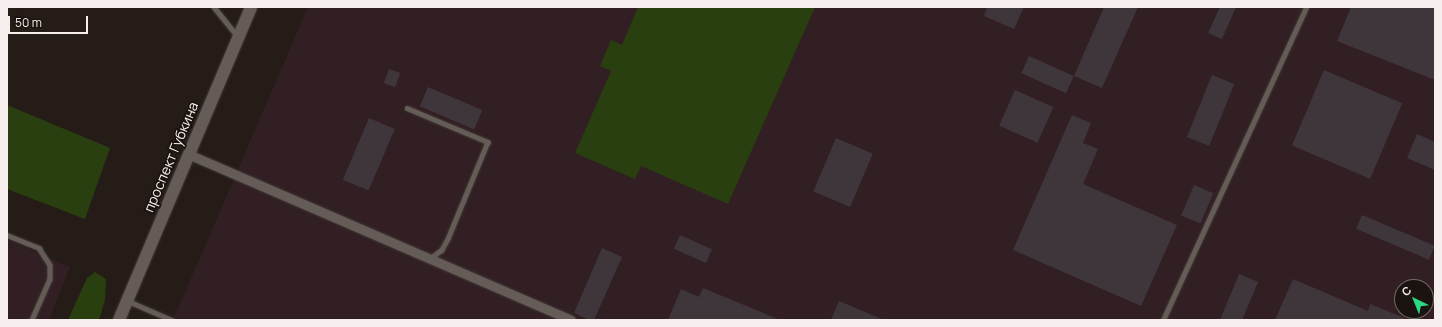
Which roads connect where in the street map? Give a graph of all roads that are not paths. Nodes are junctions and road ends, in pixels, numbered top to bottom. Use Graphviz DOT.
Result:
graph roads {
  1 [pos="214,7"];
  2 [pos="251,7"];
  3 [pos="1306,7"];
  4 [pos="238,37"];
  5 [pos="407,108"];
  6 [pos="188,154"];
  7 [pos="7,235"];
  8 [pos="430,259"];
  9 [pos="127,301"];
  10 [pos="32,320"];
  11 [pos="119,320"];
  12 [pos="172,320"];
  13 [pos="571,320"];
  14 [pos="1163,320"];
  1 -- 4 [label="lane"];
  2 -- 4 [label="main road, проспект Губкина"];
  3 -- 14 [label="lane"];
  4 -- 6 [label="main road, проспект Губкина"];
  5 -- 8 [label="lane"];
  6 -- 8 [label="street"];
  6 -- 9 [label="main road, проспект Губкина"];
  7 -- 10 [label="lane"];
  8 -- 13 [label="street"];
  9 -- 11 [label="main road, проспект Губкина"];
  9 -- 12 [label="lane"];
}
